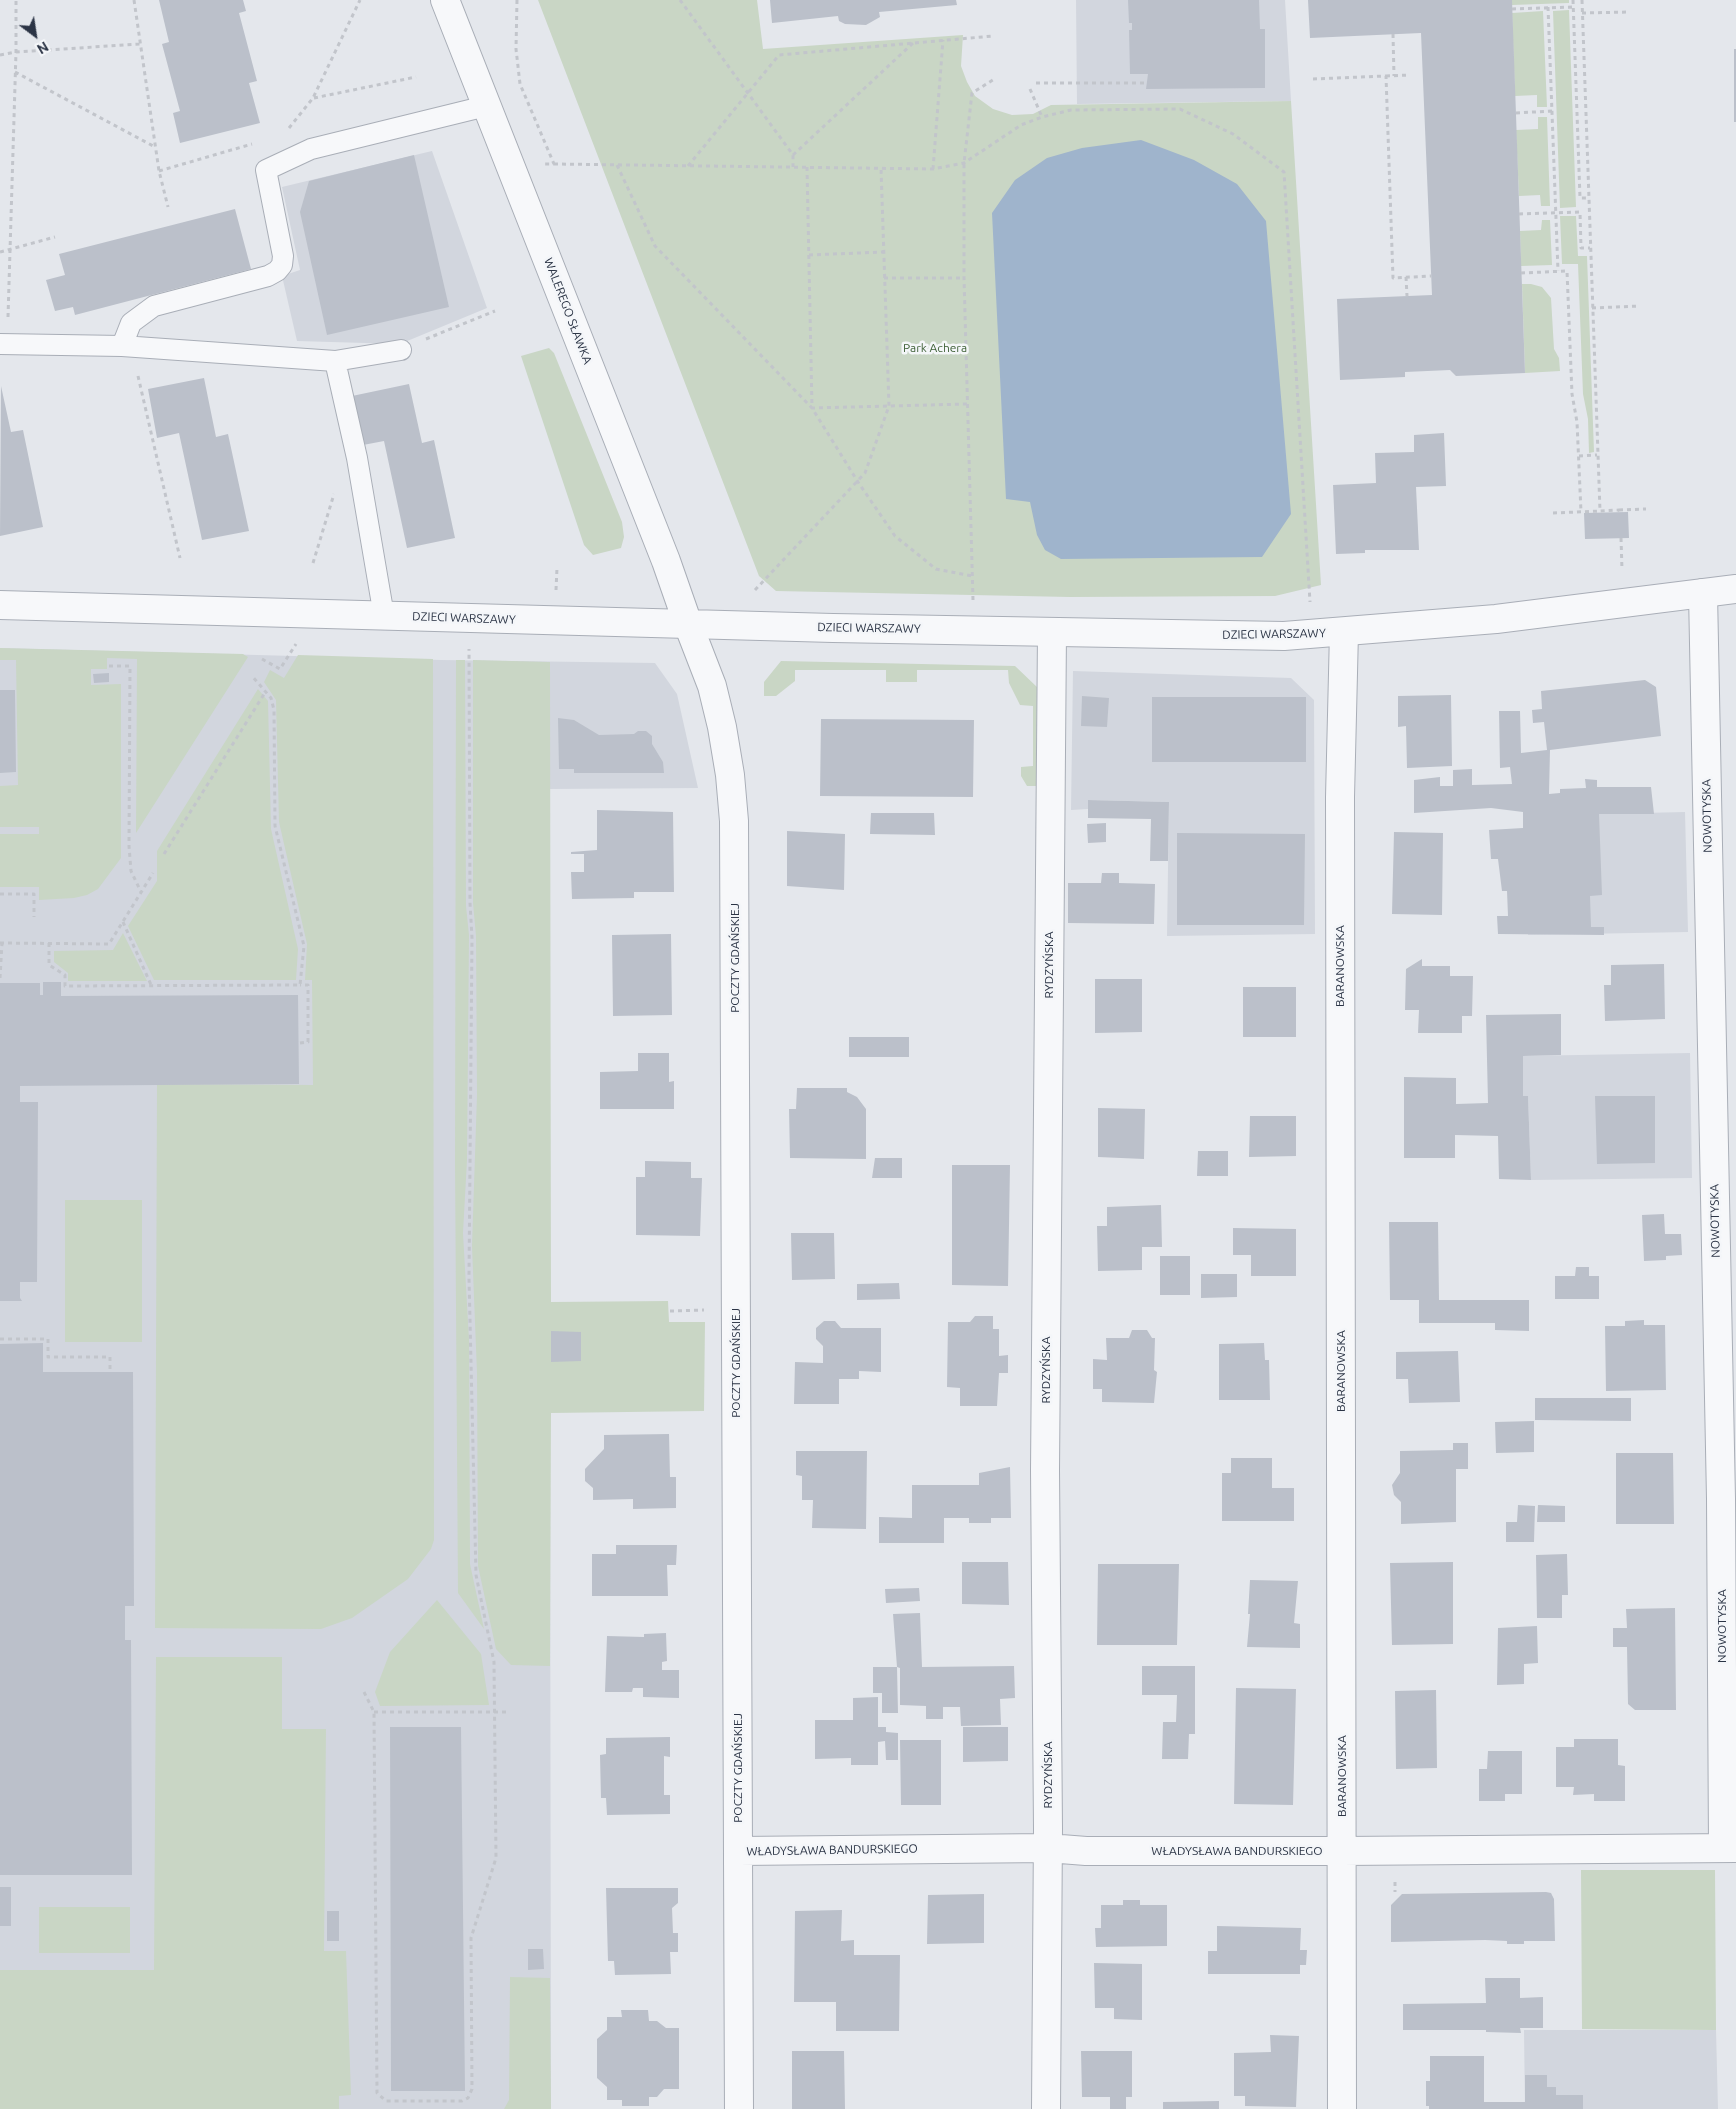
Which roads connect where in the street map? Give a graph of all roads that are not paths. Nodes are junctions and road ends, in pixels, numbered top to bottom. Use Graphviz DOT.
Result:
graph roads {
  1 [pos="445,0"];
  2 [pos="486,106"];
  3 [pos="4,344"];
  4 [pos="122,346"];
  5 [pos="401,350"];
  6 [pos="335,360"];
  7 [pos="1736,590"];
  8 [pos="1703,594"];
  9 [pos="0,605"];
  10 [pos="384,616"];
  11 [pos="688,624"];
  12 [pos="1052,632"];
  13 [pos="1344,632"];
  14 [pos="1048,1848"];
  15 [pos="1730,1848"];
  16 [pos="739,1851"];
  17 [pos="1342,1851"];
  18 [pos="740,2109"];
  19 [pos="1046,2109"];
  20 [pos="1342,2109"];
  1 -- 2 [label="street, WALEREGO SŁAWKA"];
  2 -- 4 [label="lane"];
  2 -- 11 [label="street, WALEREGO SŁAWKA"];
  3 -- 4 [label="lane"];
  4 -- 6 [label="lane"];
  5 -- 6 [label="lane"];
  6 -- 10 [label="lane"];
  7 -- 8 [label="street, DZIECI WARSZAWY"];
  8 -- 13 [label="street, DZIECI WARSZAWY"];
  8 -- 15 [label="street, NOWOTYSKA"];
  9 -- 10 [label="street, DZIECI WARSZAWY"];
  10 -- 11 [label="street, DZIECI WARSZAWY"];
  11 -- 12 [label="street, DZIECI WARSZAWY"];
  11 -- 16 [label="street, POCZTY GDAŃSKIEJ"];
  12 -- 13 [label="street, DZIECI WARSZAWY"];
  12 -- 14 [label="street, RYDZYŃSKA"];
  13 -- 17 [label="street, BARANOWSKA"];
  14 -- 16 [label="street, WŁADYSŁAWA BANDURSKIEGO"];
  14 -- 17 [label="street, WŁADYSŁAWA BANDURSKIEGO"];
  14 -- 19 [label="street, RYDZYŃSKA"];
  15 -- 17 [label="street, WŁADYSŁAWA BANDURSKIEGO"];
  16 -- 18 [label="street, POCZTY GDAŃSKIEJ"];
  17 -- 20 [label="street, BARANOWSKA"];
}
